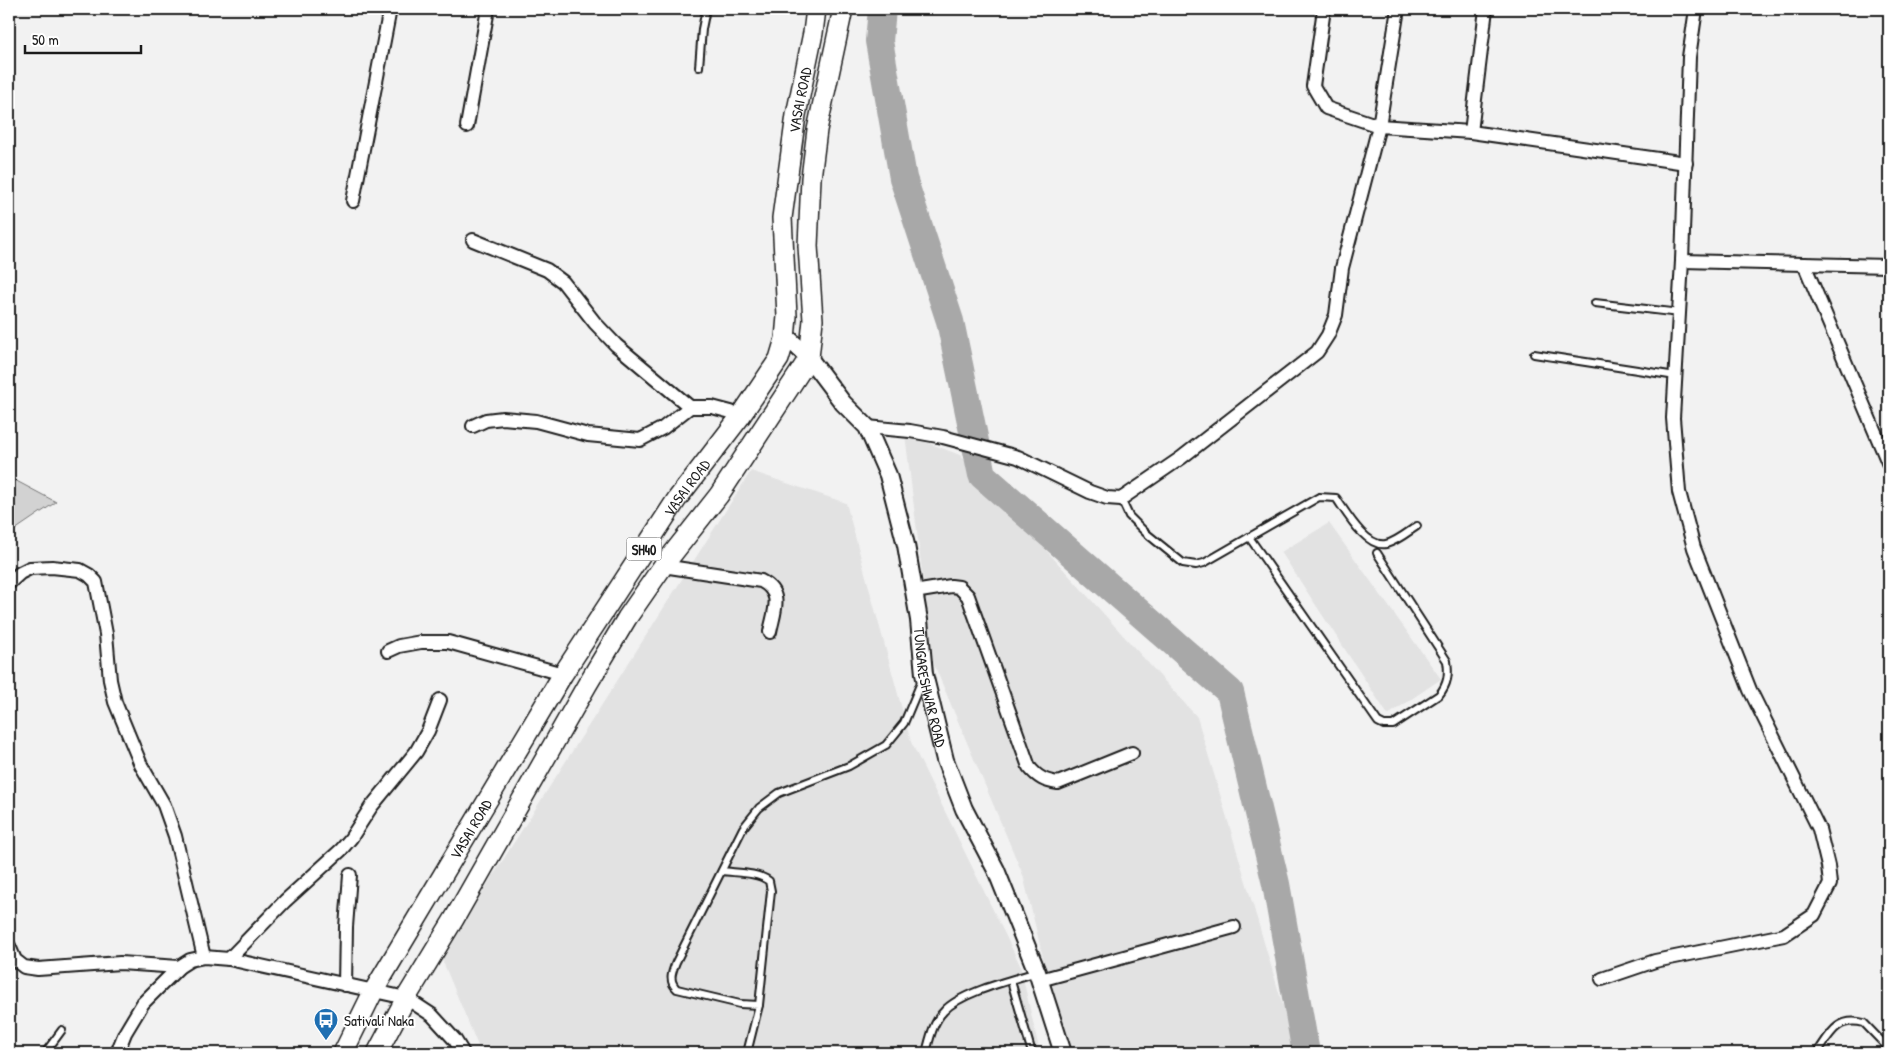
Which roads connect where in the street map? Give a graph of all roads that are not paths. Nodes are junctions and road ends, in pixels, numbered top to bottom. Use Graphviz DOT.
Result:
graph roads {
  1 [pos="390,9"];
  2 [pos="488,9"];
  3 [pos="706,9"];
  4 [pos="816,9"];
  5 [pos="843,9"];
  6 [pos="1324,9"];
  7 [pos="1398,9"];
  8 [pos="1486,9"];
  9 [pos="1696,9"];
  10 [pos="699,67"];
  11 [pos="467,126"];
  12 [pos="1379,126"];
  13 [pos="1470,132"];
  14 [pos="1686,163"];
  15 [pos="353,201"];
  16 [pos="473,240"];
  17 [pos="1682,261"];
  18 [pos="1804,264"];
  19 [pos="1889,266"];
  20 [pos="1595,303"];
  21 [pos="1680,313"];
  22 [pos="786,336"];
  23 [pos="1534,354"];
  24 [pos="809,358"];
  25 [pos="1676,376"];
  26 [pos="690,407"];
  27 [pos="740,417"];
  28 [pos="473,426"];
  29 [pos="867,427"];
  30 [pos="1889,465"];
  31 [pos="1120,499"];
  32 [pos="1417,526"];
  33 [pos="1249,537"];
  34 [pos="1377,554"];
  35 [pos="663,566"];
  36 [pos="9,583"];
  37 [pos="914,592"];
  38 [pos="770,632"];
  39 [pos="388,651"];
  40 [pos="563,674"];
  41 [pos="924,674"];
  42 [pos="440,700"];
  43 [pos="1132,753"];
  44 [pos="722,871"];
  45 [pos="350,875"];
  46 [pos="1234,927"];
  47 [pos="9,946"];
  48 [pos="204,957"];
  49 [pos="229,960"];
  50 [pos="179,967"];
  51 [pos="1039,976"];
  52 [pos="1602,979"];
  53 [pos="1011,981"];
  54 [pos="345,986"];
  55 [pos="373,992"];
  56 [pos="406,998"];
  57 [pos="758,1005"];
  58 [pos="62,1030"];
  59 [pos="1889,1049"];
  60 [pos="45,1053"];
  61 [pos="117,1053"];
  62 [pos="343,1053"];
  63 [pos="377,1053"];
  64 [pos="463,1053"];
  65 [pos="747,1053"];
  66 [pos="926,1053"];
  67 [pos="1032,1053"];
  68 [pos="1063,1053"];
  69 [pos="1816,1053"];
  1 -- 15 [label="street"];
  2 -- 11 [label="street"];
  3 -- 10 [label="lane"];
  4 -- 22 [label="main road, VASAI ROAD / SH40"];
  5 -- 24 [label="main road, VASAI ROAD / SH40"];
  6 -- 12 [label="street"];
  7 -- 12 [label="street"];
  8 -- 13 [label="street"];
  9 -- 14 [label="street"];
  12 -- 13 [label="street"];
  12 -- 31 [label="street"];
  13 -- 14 [label="street"];
  14 -- 17 [label="street"];
  16 -- 26 [label="street"];
  17 -- 18 [label="street"];
  17 -- 21 [label="street"];
  18 -- 19 [label="street"];
  18 -- 30 [label="street"];
  20 -- 21 [label="lane"];
  21 -- 25 [label="street"];
  22 -- 24 [label="street, TUNGARESHWAR ROAD"];
  22 -- 27 [label="main road, VASAI ROAD / SH40"];
  23 -- 25 [label="lane"];
  24 -- 29 [label="street, TUNGARESHWAR ROAD"];
  24 -- 35 [label="main road, VASAI ROAD / SH40"];
  25 -- 52 [label="street"];
  26 -- 27 [label="street"];
  26 -- 28 [label="street"];
  27 -- 40 [label="main road, VASAI ROAD / SH40"];
  29 -- 31 [label="street"];
  29 -- 37 [label="street, TUNGARESHWAR ROAD"];
  31 -- 33 [label="lane"];
  32 -- 33 [label="lane"];
  33 -- 34 [label="lane"];
  35 -- 38 [label="street"];
  35 -- 56 [label="main road, VASAI ROAD / SH40"];
  36 -- 48 [label="street"];
  37 -- 41 [label="street, TUNGARESHWAR ROAD"];
  37 -- 43 [label="street"];
  39 -- 40 [label="street"];
  40 -- 55 [label="main road, VASAI ROAD / SH40"];
  41 -- 44 [label="lane"];
  41 -- 51 [label="street, TUNGARESHWAR ROAD"];
  42 -- 49 [label="street"];
  44 -- 57 [label="lane"];
  44 -- 57 [label="lane"];
  45 -- 54 [label="street"];
  46 -- 51 [label="street"];
  47 -- 50 [label="street"];
  48 -- 49 [label="street"];
  48 -- 50 [label="street"];
  49 -- 54 [label="street"];
  50 -- 61 [label="street"];
  51 -- 53 [label="lane"];
  51 -- 68 [label="street, TUNGARESHWAR ROAD"];
  53 -- 66 [label="lane"];
  53 -- 67 [label="lane"];
  54 -- 55 [label="street"];
  55 -- 56 [label="street"];
  55 -- 62 [label="main road, VASAI ROAD / SH40"];
  56 -- 63 [label="main road, VASAI ROAD / SH40"];
  56 -- 64 [label="street"];
  57 -- 65 [label="lane"];
  58 -- 60 [label="lane"];
  59 -- 69 [label="lane"];
}
